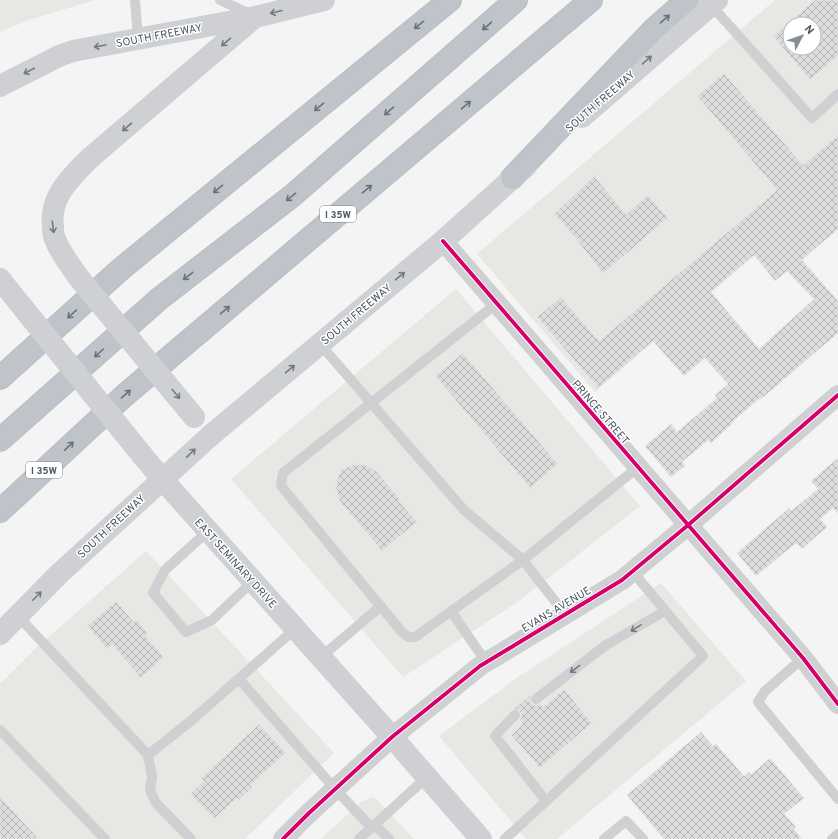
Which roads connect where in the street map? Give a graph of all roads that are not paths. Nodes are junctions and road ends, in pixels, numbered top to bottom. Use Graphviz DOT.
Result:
graph roads {
  1 [pos="135,0"];
  2 [pos="220,0"];
  3 [pos="324,0"];
  4 [pos="450,0"];
  5 [pos="516,0"];
  6 [pos="591,0"];
  7 [pos="687,0"];
  8 [pos="714,3"];
  9 [pos="255,17"];
  10 [pos="138,39"];
  11 [pos="0,86"];
  12 [pos="838,94"];
  13 [pos="512,178"];
  14 [pos="443,241"];
  15 [pos="0,279"];
  16 [pos="496,304"];
  17 [pos="320,344"];
  18 [pos="0,378"];
  19 [pos="838,395"];
  20 [pos="371,403"];
  21 [pos="210,436"];
  22 [pos="0,440"];
  23 [pos="638,468"];
  24 [pos="162,480"];
  25 [pos="0,511"];
  26 [pos="687,526"];
  27 [pos="208,531"];
  28 [pos="523,560"];
  29 [pos="632,571"];
  30 [pos="253,582"];
  31 [pos="381,606"];
  32 [pos="451,611"];
  33 [pos="665,611"];
  34 [pos="565,614"];
  35 [pos="18,616"];
  36 [pos="295,629"];
  37 [pos="0,634"];
  38 [pos="320,657"];
  39 [pos="803,658"];
  40 [pos="486,662"];
  41 [pos="239,679"];
  42 [pos="536,699"];
  43 [pos="838,704"];
  44 [pos="516,715"];
  45 [pos="1,734"];
  46 [pos="392,737"];
  47 [pos="148,755"];
  48 [pos="427,777"];
  49 [pos="335,789"];
  50 [pos="838,799"];
  51 [pos="546,801"];
  52 [pos="374,826"];
  53 [pos="838,834"];
  54 [pos="105,839"];
  55 [pos="190,839"];
  56 [pos="283,839"];
  57 [pos="360,839"];
  58 [pos="388,839"];
  59 [pos="481,839"];
  60 [pos="505,839"];
  61 [pos="604,839"];
  62 [pos="643,839"];
  63 [pos="832,839"];
  1 -- 10 [label="lane"];
  2 -- 9 [label="lane"];
  3 -- 9 [label="main road, SOUTH FREEWAY, one-way"];
  4 -- 18 [label="highway, one-way"];
  5 -- 22 [label="highway, one-way"];
  25 -- 6 [label="highway, I 35W, one-way"];
  13 -- 7 [label="highway, one-way"];
  8 -- 12 [label="lane"];
  13 -- 8 [label="main road, SOUTH FREEWAY, one-way"];
  9 -- 10 [label="main road, SOUTH FREEWAY"];
  9 -- 21 [label="main road, one-way, bridge"];
  10 -- 11 [label="main road, SOUTH FREEWAY, one-way"];
  13 -- 14 [label="main road, SOUTH FREEWAY"];
  14 -- 16 [label="street, PRINCE STREET"];
  17 -- 14 [label="main road, SOUTH FREEWAY, one-way"];
  15 -- 24 [label="main road, EAST SEMINARY DRIVE, bridge"];
  16 -- 20 [label="lane"];
  16 -- 23 [label="street, PRINCE STREET"];
  17 -- 20 [label="lane"];
  21 -- 17 [label="main road, SOUTH FREEWAY, one-way"];
  19 -- 26 [label="street, EVANS AVENUE"];
  20 -- 28 [label="lane"];
  20 -- 31 [label="lane"];
  24 -- 21 [label="main road, SOUTH FREEWAY, one-way"];
  23 -- 26 [label="street, PRINCE STREET"];
  23 -- 28 [label="lane"];
  24 -- 27 [label="main road, EAST SEMINARY DRIVE"];
  35 -- 24 [label="main road, SOUTH FREEWAY, one-way"];
  26 -- 29 [label="street, EVANS AVENUE"];
  26 -- 39 [label="street, PRINCE STREET"];
  27 -- 30 [label="main road, EAST SEMINARY DRIVE"];
  27 -- 30 [label="lane"];
  28 -- 32 [label="lane"];
  28 -- 34 [label="lane"];
  29 -- 33 [label="lane"];
  29 -- 34 [label="street, EVANS AVENUE"];
  30 -- 36 [label="main road, EAST SEMINARY DRIVE"];
  31 -- 32 [label="lane"];
  31 -- 38 [label="lane"];
  32 -- 40 [label="lane"];
  33 -- 42 [label="lane, one-way"];
  33 -- 51 [label="lane"];
  34 -- 40 [label="street, EVANS AVENUE"];
  35 -- 37 [label="main road, SOUTH FREEWAY"];
  35 -- 47 [label="lane"];
  36 -- 38 [label="main road, EAST SEMINARY DRIVE"];
  36 -- 41 [label="lane"];
  38 -- 46 [label="main road, EAST SEMINARY DRIVE"];
  39 -- 43 [label="street, PRINCE STREET"];
  39 -- 50 [label="lane"];
  40 -- 46 [label="street, EVANS AVENUE"];
  41 -- 47 [label="lane"];
  41 -- 49 [label="lane"];
  44 -- 51 [label="lane"];
  45 -- 54 [label="lane"];
  46 -- 48 [label="main road, EAST SEMINARY DRIVE"];
  46 -- 49 [label="street, EVANS AVENUE"];
  47 -- 55 [label="lane"];
  48 -- 52 [label="lane"];
  48 -- 59 [label="main road, EAST SEMINARY DRIVE"];
  49 -- 52 [label="lane"];
  49 -- 56 [label="street, EVANS AVENUE"];
  51 -- 60 [label="lane"];
  52 -- 57 [label="lane"];
  52 -- 58 [label="lane"];
  53 -- 63 [label="lane"];
  61 -- 62 [label="lane"];
}
